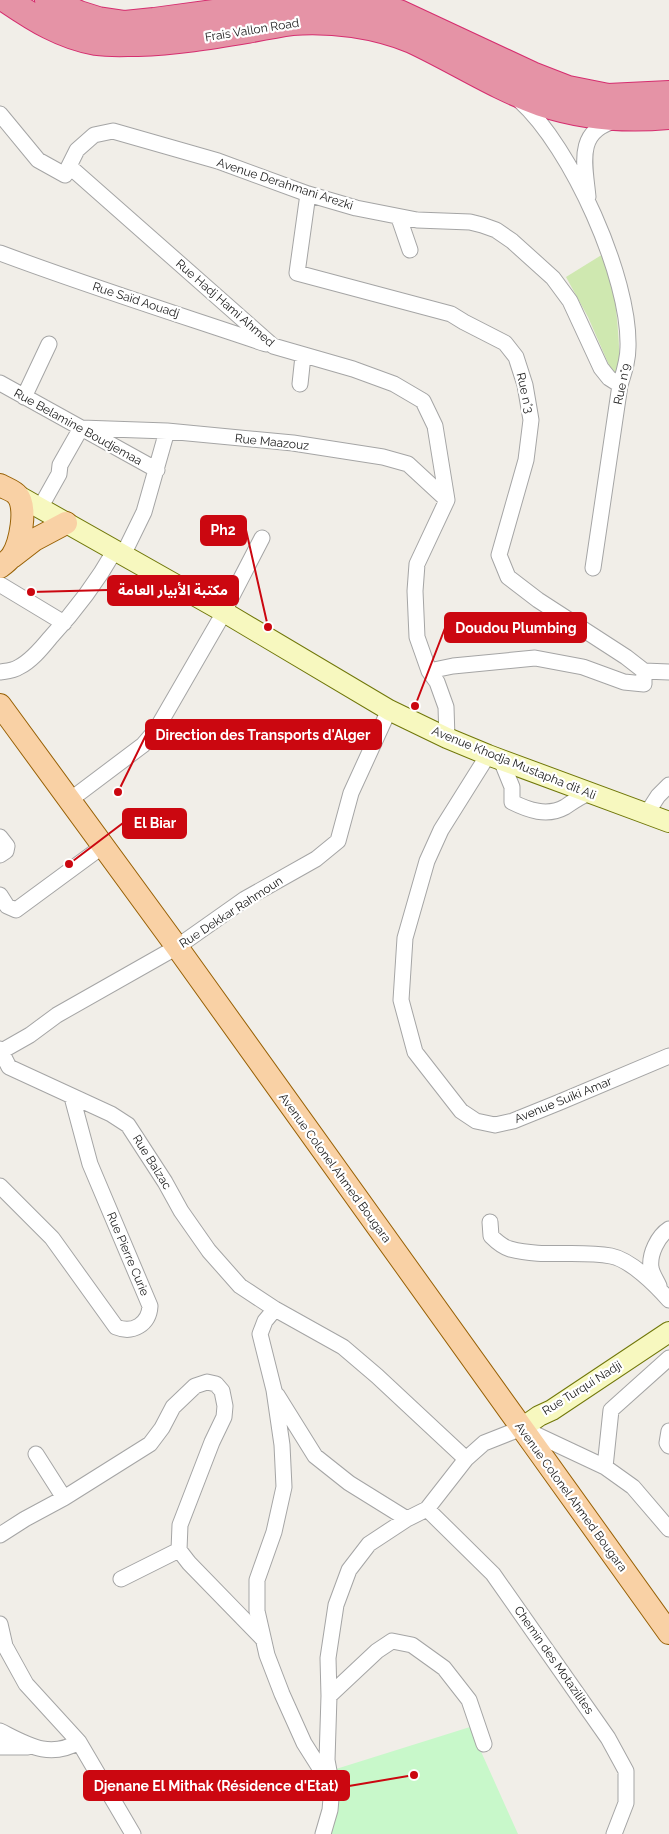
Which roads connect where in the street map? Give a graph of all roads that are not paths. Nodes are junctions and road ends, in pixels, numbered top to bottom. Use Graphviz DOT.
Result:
graph roads {
  1 [pos="7,0"];
  2 [pos="48,0"];
  3 [pos="500,85"];
  4 [pos="669,94"];
  5 [pos="0,114"];
  6 [pos="669,116"];
  7 [pos="621,119"];
  8 [pos="69,166"];
  9 [pos="308,194"];
  10 [pos="588,206"];
  11 [pos="399,218"];
  12 [pos="3,248"];
  13 [pos="410,250"];
  14 [pos="49,344"];
  15 [pos="273,346"];
  16 [pos="303,356"];
  17 [pos="0,383"];
  18 [pos="300,384"];
  19 [pos="620,385"];
  20 [pos="24,397"];
  21 [pos="81,428"];
  22 [pos="167,431"];
  23 [pos="157,470"];
  24 [pos="9,490"];
  25 [pos="447,500"];
  26 [pos="40,508"];
  27 [pos="66,523"];
  28 [pos="262,538"];
  29 [pos="119,553"];
  30 [pos="593,568"];
  31 [pos="4,569"];
  32 [pos="224,612"];
  33 [pos="64,624"];
  34 [pos="429,671"];
  35 [pos="644,671"];
  36 [pos="0,672"];
  37 [pos="669,672"];
  38 [pos="0,705"];
  39 [pos="389,710"];
  40 [pos="446,738"];
  41 [pos="495,757"];
  42 [pos="669,785"];
  43 [pos="589,793"];
  44 [pos="70,800"];
  45 [pos="647,813"];
  46 [pos="669,822"];
  47 [pos="0,837"];
  48 [pos="103,846"];
  49 [pos="0,855"];
  50 [pos="0,896"];
  51 [pos="177,947"];
  52 [pos="0,1050"];
  53 [pos="669,1056"];
  54 [pos="72,1096"];
  55 [pos="0,1186"];
  56 [pos="490,1222"];
  57 [pos="669,1229"];
  58 [pos="665,1295"];
  59 [pos="275,1309"];
  60 [pos="669,1332"];
  61 [pos="669,1358"];
  62 [pos="274,1390"];
  63 [pos="522,1428"];
  64 [pos="669,1431"];
  65 [pos="669,1446"];
  66 [pos="36,1454"];
  67 [pos="466,1459"];
  68 [pos="605,1467"];
  69 [pos="64,1498"];
  70 [pos="427,1509"];
  71 [pos="407,1518"];
  72 [pos="669,1529"];
  73 [pos="0,1535"];
  74 [pos="179,1550"];
  75 [pos="121,1579"];
  76 [pos="0,1624"];
  77 [pos="669,1633"];
  78 [pos="263,1638"];
  79 [pos="329,1696"];
  80 [pos="0,1731"];
  81 [pos="79,1742"];
  82 [pos="484,1744"];
  83 [pos="0,1747"];
  84 [pos="32,1747"];
  85 [pos="332,1787"];
  86 [pos="130,1833"];
  87 [pos="323,1834"];
  88 [pos="614,1834"];
  1 -- 3 [label="highway, Frais Vallon Road"];
  2 -- 4 [label="highway, Frais Vallon Road"];
  3 -- 7 [label="highway, Frais Vallon Road"];
  3 -- 10 [label="street, Rue n°9"];
  5 -- 8 [label="street"];
  6 -- 7 [label="highway, Frais Vallon Road"];
  7 -- 10 [label="street"];
  8 -- 9 [label="street, Avenue Derahmani Arezki"];
  8 -- 15 [label="street, Rue Hadj Hami Ahmed"];
  9 -- 11 [label="street, Avenue Derahmani Arezki"];
  9 -- 35 [label="street, Rue n°3"];
  10 -- 19 [label="street, Rue n°9"];
  11 -- 13 [label="street"];
  11 -- 19 [label="street, Avenue Derahmani Arezki"];
  12 -- 15 [label="street, Rue Saïd Aouadj"];
  14 -- 20 [label="street"];
  15 -- 16 [label="street, Rue Hadj Hami Ahmed"];
  16 -- 18 [label="street"];
  16 -- 25 [label="street, Rue Hadj Hami Ahmed"];
  17 -- 20 [label="street, Rue Belamine Boudjemaa"];
  19 -- 30 [label="street, Rue n°9"];
  20 -- 21 [label="street, Rue Belamine Boudjemaa"];
  21 -- 22 [label="street, Rue Maazouz"];
  21 -- 23 [label="street, Rue Belamine Boudjemaa"];
  21 -- 26 [label="street"];
  22 -- 23 [label="street"];
  22 -- 25 [label="street, Rue Maazouz"];
  23 -- 29 [label="street"];
  24 -- 26 [label="main road, Avenue Khodja Mustapha dit Ali"];
  24 -- 31 [label="main road"];
  25 -- 34 [label="street"];
  26 -- 27 [label="main road, Avenue Khodja Mustapha dit Ali"];
  27 -- 29 [label="main road, Avenue Khodja Mustapha dit Ali"];
  27 -- 31 [label="main road"];
  28 -- 32 [label="street"];
  29 -- 32 [label="main road, Avenue Khodja Mustapha dit Ali"];
  29 -- 33 [label="street"];
  31 -- 33 [label="street"];
  32 -- 39 [label="main road, Avenue Khodja Mustapha dit Ali"];
  32 -- 44 [label="street"];
  33 -- 36 [label="street"];
  34 -- 35 [label="street"];
  34 -- 40 [label="street"];
  35 -- 37 [label="street"];
  38 -- 44 [label="main road, Avenue Colonel Ahmed Bougara"];
  39 -- 40 [label="main road, Avenue Khodja Mustapha dit Ali"];
  39 -- 51 [label="street, Rue Dekkar Rahmoun"];
  40 -- 41 [label="main road, Avenue Khodja Mustapha dit Ali"];
  41 -- 43 [label="main road, Avenue Khodja Mustapha dit Ali"];
  41 -- 43 [label="street"];
  41 -- 53 [label="street, Avenue Suiki Amar"];
  42 -- 45 [label="street"];
  43 -- 45 [label="main road, Avenue Khodja Mustapha dit Ali"];
  44 -- 48 [label="main road, Avenue Colonel Ahmed Bougara"];
  45 -- 46 [label="main road, Avenue Khodja Mustapha dit Ali"];
  47 -- 49 [label="street"];
  48 -- 50 [label="street"];
  48 -- 51 [label="main road, Avenue Colonel Ahmed Bougara"];
  51 -- 52 [label="street, Rue Dekkar Rahmoun"];
  51 -- 63 [label="main road, Avenue Colonel Ahmed Bougara"];
  52 -- 54 [label="street, Rue Balzac"];
  54 -- 55 [label="street, Rue Pierre Curie"];
  54 -- 59 [label="street, Rue Balzac"];
  56 -- 58 [label="street"];
  57 -- 58 [label="street"];
  59 -- 62 [label="street"];
  59 -- 67 [label="street, Rue Balzac"];
  60 -- 63 [label="main road, Rue Turqui Nadji"];
  61 -- 68 [label="street"];
  62 -- 71 [label="street"];
  62 -- 78 [label="street"];
  63 -- 67 [label="street, Rue Turqui Nadji"];
  63 -- 68 [label="street"];
  63 -- 77 [label="main road, Avenue Colonel Ahmed Bougara"];
  64 -- 65 [label="street"];
  66 -- 69 [label="street"];
  67 -- 70 [label="street, Rue Turqui Nadji"];
  68 -- 72 [label="street"];
  69 -- 73 [label="street"];
  69 -- 74 [label="street"];
  70 -- 71 [label="street, Rue Turqui Nadji"];
  70 -- 88 [label="street, Chemin des Motazilites"];
  71 -- 79 [label="street, Rue Turqui Nadji"];
  74 -- 75 [label="street"];
  74 -- 78 [label="street"];
  76 -- 81 [label="street"];
  78 -- 85 [label="street"];
  79 -- 82 [label="street"];
  79 -- 85 [label="street, Rue Turqui Nadji"];
  80 -- 84 [label="street"];
  81 -- 84 [label="street"];
  81 -- 86 [label="street"];
  83 -- 84 [label="street"];
  85 -- 87 [label="street, Rue Turqui Nadji"];
}
